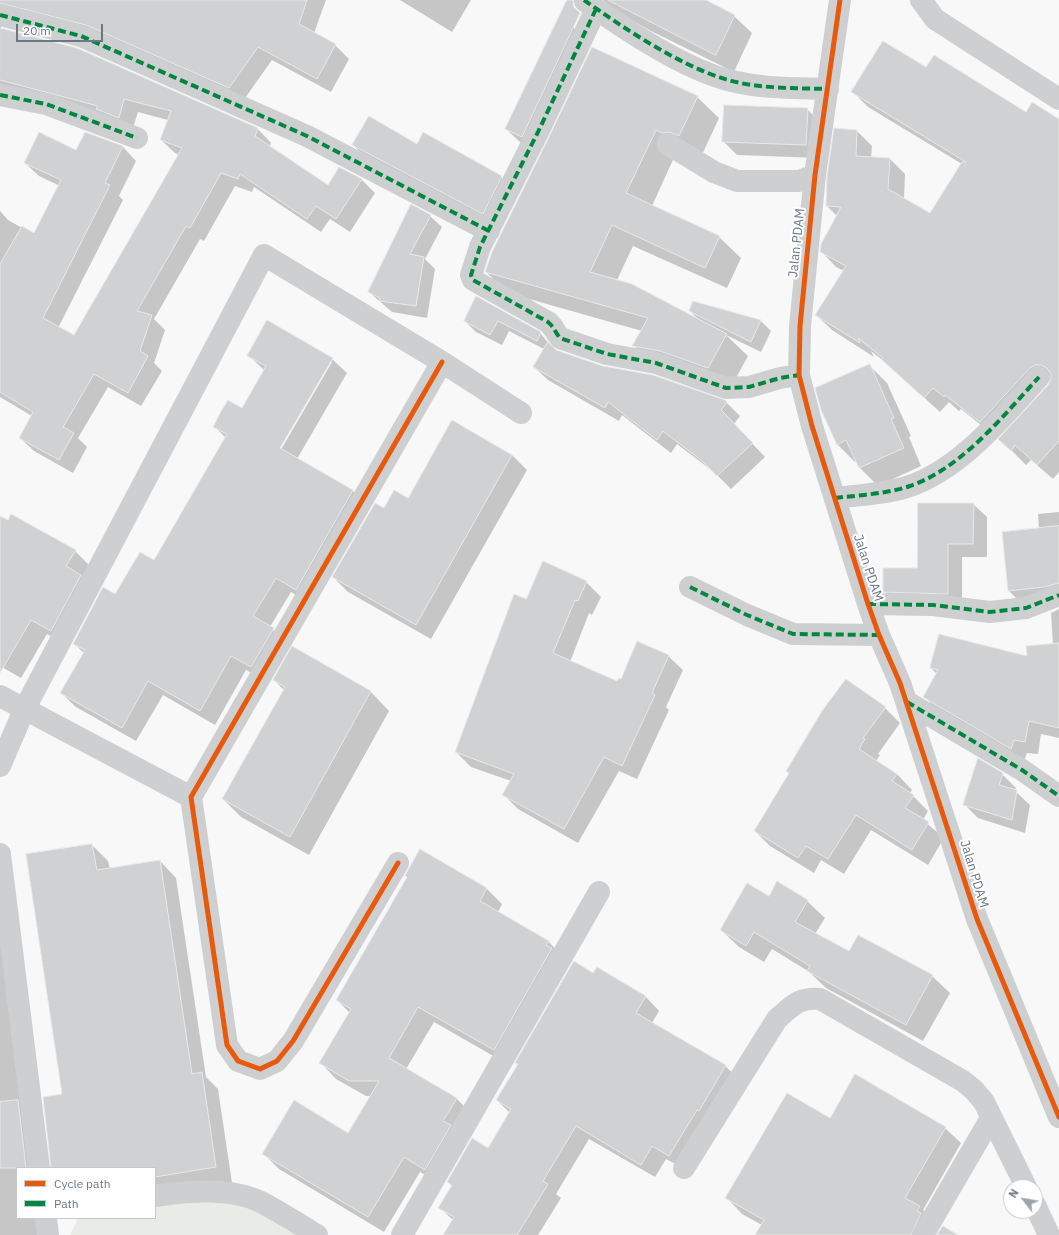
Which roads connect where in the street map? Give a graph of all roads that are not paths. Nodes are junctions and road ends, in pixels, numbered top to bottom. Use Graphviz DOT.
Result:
graph roads {
  1 [pos="840,0"];
  2 [pos="920,0"];
  3 [pos="590,4"];
  4 [pos="0,15"];
  5 [pos="828,89"];
  6 [pos="0,95"];
  7 [pos="1059,99"];
  8 [pos="137,138"];
  9 [pos="668,144"];
  10 [pos="815,175"];
  11 [pos="489,231"];
  12 [pos="442,362"];
  13 [pos="799,375"];
  14 [pos="1039,377"];
  15 [pos="521,413"];
  16 [pos="835,498"];
  17 [pos="690,587"];
  18 [pos="1059,595"];
  19 [pos="868,604"];
  20 [pos="879,635"];
  21 [pos="0,696"];
  22 [pos="907,702"];
  23 [pos="24,710"];
  24 [pos="0,766"];
  25 [pos="1059,796"];
  26 [pos="191,797"];
  27 [pos="0,854"];
  28 [pos="398,863"];
  29 [pos="599,892"];
  30 [pos="1059,1117"];
  31 [pos="991,1118"];
  32 [pos="39,1167"];
  33 [pos="684,1168"];
  34 [pos="1022,1179"];
  35 [pos="156,1196"];
  36 [pos="46,1219"];
  37 [pos="1042,1219"];
  38 [pos="48,1235"];
  39 [pos="317,1235"];
  40 [pos="402,1235"];
  41 [pos="923,1235"];
  42 [pos="1049,1235"];
  1 -- 5 [label="street, Jalan PDAM"];
  2 -- 7 [label="street"];
  3 -- 5 [label="street"];
  3 -- 11 [label="street"];
  4 -- 11 [label="street"];
  5 -- 10 [label="street, Jalan PDAM"];
  6 -- 8 [label="street"];
  9 -- 10 [label="street"];
  10 -- 13 [label="street, Jalan PDAM"];
  11 -- 13 [label="street"];
  12 -- 15 [label="street"];
  12 -- 23 [label="street"];
  12 -- 26 [label="street"];
  13 -- 16 [label="street, Jalan PDAM"];
  14 -- 16 [label="street"];
  16 -- 19 [label="street, Jalan PDAM"];
  17 -- 20 [label="street"];
  18 -- 19 [label="street"];
  19 -- 20 [label="street, Jalan PDAM"];
  20 -- 22 [label="street, Jalan PDAM"];
  21 -- 23 [label="street"];
  22 -- 25 [label="street"];
  22 -- 30 [label="street, Jalan PDAM"];
  23 -- 24 [label="street"];
  23 -- 26 [label="street"];
  26 -- 28 [label="street"];
  27 -- 32 [label="street"];
  29 -- 40 [label="street"];
  31 -- 33 [label="street"];
  31 -- 34 [label="street"];
  31 -- 41 [label="street"];
  35 -- 39 [label="street"];
  36 -- 38 [label="street"];
  37 -- 42 [label="street"];
}
